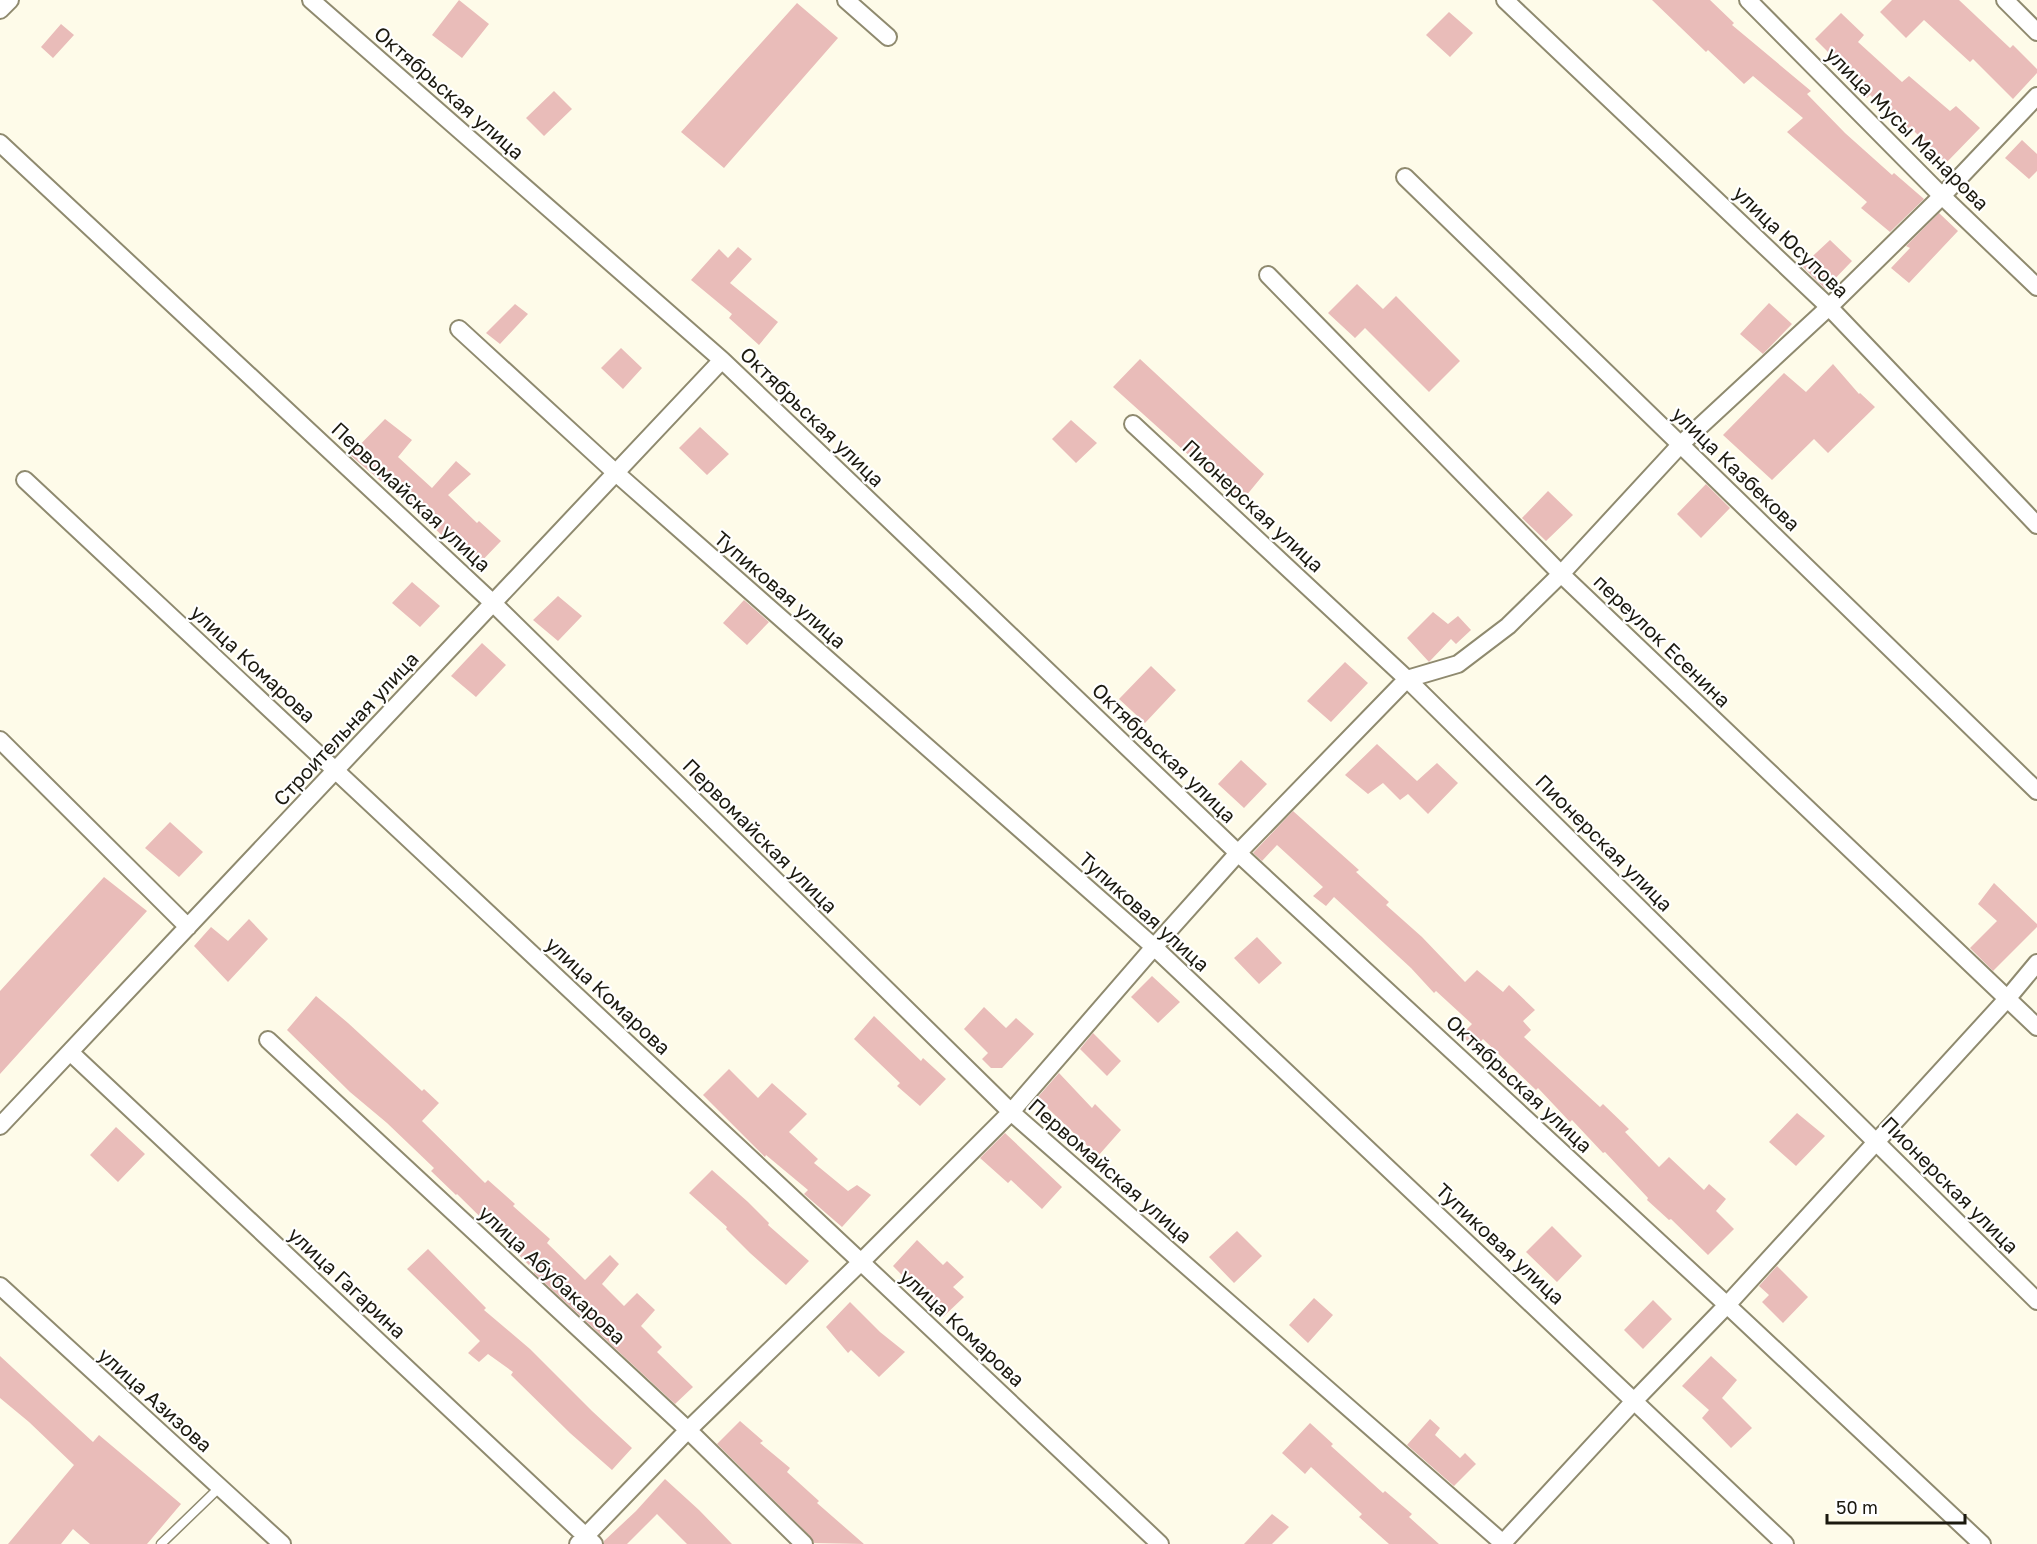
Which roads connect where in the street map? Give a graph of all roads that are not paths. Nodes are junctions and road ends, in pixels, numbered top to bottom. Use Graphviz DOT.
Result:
graph roads {
  1 [pos="10,0"];
  2 [pos="310,0"];
  3 [pos="846,0"];
  4 [pos="1505,0"];
  5 [pos="1748,0"];
  6 [pos="2005,0"];
  7 [pos="0,10"];
  8 [pos="2037,32"];
  9 [pos="888,37"];
  10 [pos="2037,96"];
  11 [pos="0,143"];
  12 [pos="1405,177"];
  13 [pos="1942,196"];
  14 [pos="1268,275"];
  15 [pos="2037,287"];
  16 [pos="1829,307"];
  17 [pos="459,329"];
  18 [pos="722,360"];
  19 [pos="1133,424"];
  20 [pos="1681,444"];
  21 [pos="616,473"];
  22 [pos="25,480"];
  23 [pos="2037,525"];
  24 [pos="1561,574"];
  25 [pos="493,603"];
  26 [pos="1407,679"];
  27 [pos="0,740"];
  28 [pos="336,770"];
  29 [pos="2037,791"];
  30 [pos="1238,853"];
  31 [pos="188,927"];
  32 [pos="1154,947"];
  33 [pos="2037,963"];
  34 [pos="2007,999"];
  35 [pos="2037,1027"];
  36 [pos="268,1040"];
  37 [pos="70,1052"];
  38 [pos="1011,1112"];
  39 [pos="0,1126"];
  40 [pos="1876,1141"];
  41 [pos="861,1262"];
  42 [pos="0,1287"];
  43 [pos="2037,1301"];
  44 [pos="1727,1305"];
  45 [pos="1635,1400"];
  46 [pos="688,1430"];
  47 [pos="220,1487"];
  48 [pos="586,1541"];
  49 [pos="161,1544"];
  50 [pos="282,1544"];
  51 [pos="804,1544"];
  52 [pos="1160,1544"];
  53 [pos="1503,1544"];
  54 [pos="1785,1544"];
  55 [pos="1982,1544"];
  1 -- 7 [label="street"];
  2 -- 18 [label="street, Октябрьская улица"];
  3 -- 9 [label="street"];
  4 -- 16 [label="street, улица Юсупова"];
  5 -- 13 [label="street, улица Мусы Манарова"];
  6 -- 8 [label="street"];
  10 -- 13 [label="street"];
  11 -- 25 [label="street, Первомайская улица"];
  12 -- 20 [label="street, улица Казбекова"];
  13 -- 15 [label="street, улица Мусы Манарова"];
  13 -- 16 [label="street"];
  14 -- 24 [label="street, переулок Есенина"];
  16 -- 20 [label="street"];
  16 -- 23 [label="street, улица Юсупова"];
  17 -- 21 [label="street, Тупиковая улица"];
  18 -- 21 [label="street, Строительная улица"];
  18 -- 30 [label="street, Октябрьская улица"];
  19 -- 26 [label="street, Пионерская улица"];
  20 -- 24 [label="street"];
  20 -- 29 [label="street, улица Казбекова"];
  21 -- 25 [label="street, Строительная улица"];
  21 -- 32 [label="street, Тупиковая улица"];
  22 -- 28 [label="street, улица Комарова"];
  24 -- 26 [label="street"];
  24 -- 34 [label="street, переулок Есенина"];
  25 -- 28 [label="street, Строительная улица"];
  25 -- 38 [label="street, Первомайская улица"];
  26 -- 30 [label="street"];
  26 -- 40 [label="street, Пионерская улица"];
  27 -- 31 [label="street"];
  28 -- 31 [label="street, Строительная улица"];
  28 -- 41 [label="street, улица Комарова"];
  30 -- 32 [label="street"];
  30 -- 44 [label="street, Октябрьская улица"];
  31 -- 37 [label="street, Строительная улица"];
  32 -- 38 [label="street"];
  32 -- 45 [label="street, Тупиковая улица"];
  33 -- 34 [label="street"];
  34 -- 35 [label="street, переулок Есенина"];
  34 -- 40 [label="street"];
  36 -- 46 [label="street, улица Абубакарова"];
  37 -- 39 [label="street, Строительная улица"];
  37 -- 48 [label="street, улица Гагарина"];
  38 -- 41 [label="street"];
  38 -- 53 [label="street, Первомайская улица"];
  40 -- 43 [label="street, Пионерская улица"];
  40 -- 44 [label="street"];
  41 -- 46 [label="street"];
  41 -- 52 [label="street, улица Комарова"];
  42 -- 47 [label="street, улица Азизова"];
  44 -- 45 [label="street"];
  44 -- 55 [label="street, Октябрьская улица"];
  45 -- 53 [label="street"];
  45 -- 54 [label="street, Тупиковая улица"];
  46 -- 48 [label="street"];
  46 -- 51 [label="street, улица Абубакарова"];
  47 -- 49 [label="lane"];
  47 -- 50 [label="street, улица Азизова"];
}
